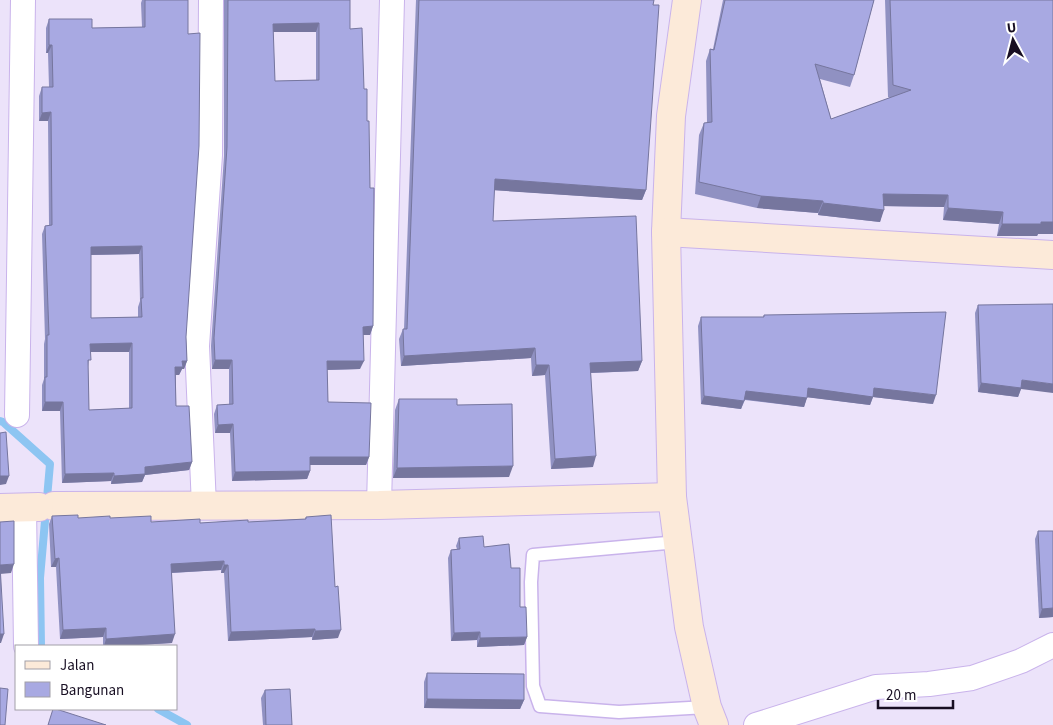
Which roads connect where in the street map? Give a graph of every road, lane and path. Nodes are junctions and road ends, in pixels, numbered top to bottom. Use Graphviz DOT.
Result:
graph roads {
  1 [pos="23,0"];
  2 [pos="211,0"];
  3 [pos="392,0"];
  4 [pos="687,0"];
  5 [pos="666,232"];
  6 [pos="1053,255"];
  7 [pos="17,415"];
  8 [pos="672,497"];
  9 [pos="379,505"];
  10 [pos="204,506"];
  11 [pos="29,507"];
  12 [pos="678,542"];
  13 [pos="26,645"];
  14 [pos="1053,645"];
  15 [pos="710,716"];
  16 [pos="756,725"];
  1 -- 7 [label="street"];
  2 -- 10 [label="street"];
  3 -- 9 [label="street"];
  4 -- 5 [label="street"];
  5 -- 6 [label="street"];
  5 -- 8 [label="street"];
  8 -- 9 [label="street"];
  8 -- 12 [label="street"];
  9 -- 10 [label="street"];
  10 -- 11 [label="street"];
  11 -- 13 [label="street"];
  12 -- 15 [label="street"];
  12 -- 15 [label="lane"];
  14 -- 16 [label="street"];
}
